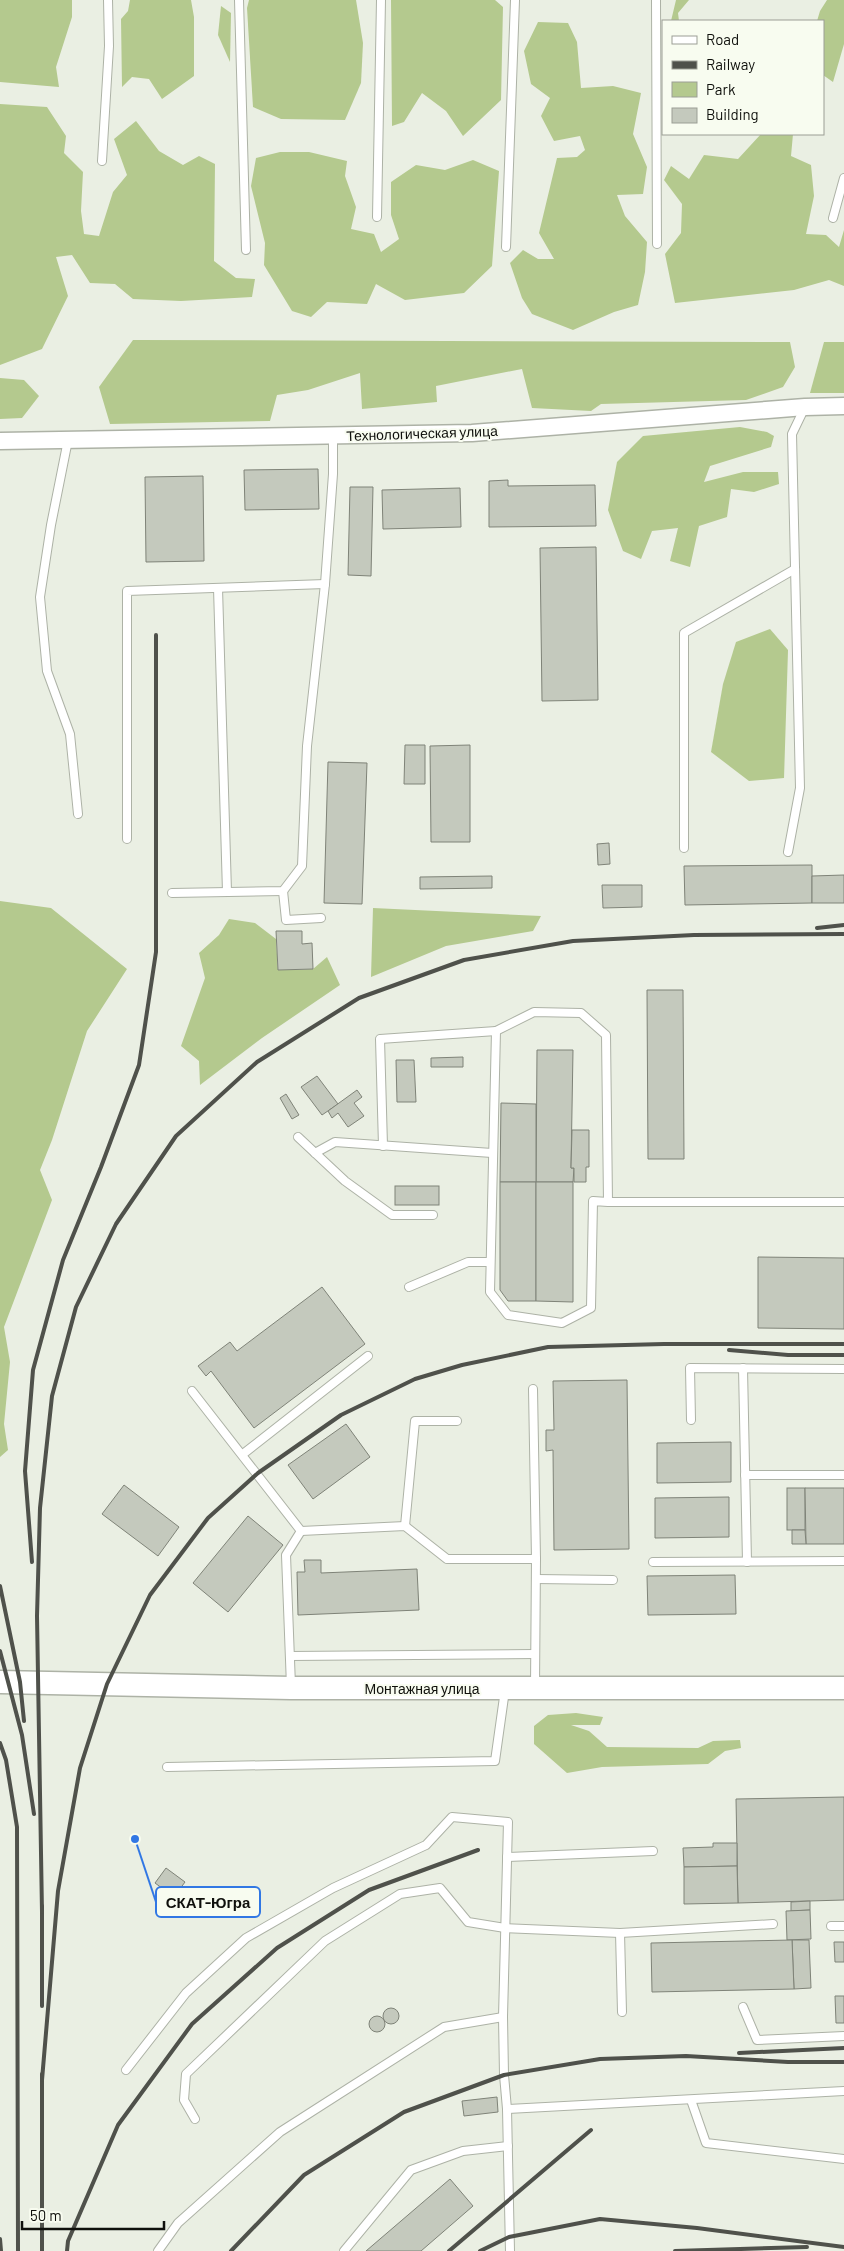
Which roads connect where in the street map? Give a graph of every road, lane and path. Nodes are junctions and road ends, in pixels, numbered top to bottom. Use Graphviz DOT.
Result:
graph roads {
  1 [pos="108,0"];
  2 [pos="239,0"];
  3 [pos="382,0"];
  4 [pos="515,0"];
  5 [pos="656,0"];
  6 [pos="102,161"];
  7 [pos="844,178"];
  8 [pos="377,217"];
  9 [pos="833,218"];
  10 [pos="657,244"];
  11 [pos="506,246"];
  12 [pos="246,250"];
  13 [pos="844,406"];
  14 [pos="805,407"];
  15 [pos="334,435"];
  16 [pos="68,440"];
  17 [pos="0,441"];
  18 [pos="795,569"];
  19 [pos="325,584"];
  20 [pos="218,588"];
  21 [pos="78,814"];
  22 [pos="126,839"];
  23 [pos="684,848"];
  24 [pos="788,852"];
  25 [pos="283,891"];
  26 [pos="227,892"];
  27 [pos="172,893"];
  28 [pos="321,918"];
  29 [pos="496,1031"];
  30 [pos="298,1137"];
  31 [pos="383,1146"];
  32 [pos="315,1153"];
  33 [pos="492,1153"];
  34 [pos="608,1202"];
  35 [pos="844,1202"];
  36 [pos="433,1215"];
  37 [pos="490,1262"];
  38 [pos="409,1287"];
  39 [pos="368,1356"];
  40 [pos="743,1368"];
  41 [pos="844,1369"];
  42 [pos="533,1389"];
  43 [pos="192,1391"];
  44 [pos="691,1420"];
  45 [pos="457,1421"];
  46 [pos="242,1454"];
  47 [pos="745,1475"];
  48 [pos="844,1475"];
  49 [pos="405,1526"];
  50 [pos="301,1531"];
  51 [pos="536,1559"];
  52 [pos="844,1561"];
  53 [pos="653,1562"];
  54 [pos="747,1562"];
  55 [pos="536,1579"];
  56 [pos="613,1580"];
  57 [pos="535,1654"];
  58 [pos="290,1656"];
  59 [pos="0,1682"];
  60 [pos="291,1688"];
  61 [pos="506,1688"];
  62 [pos="535,1688"];
  63 [pos="844,1688"];
  64 [pos="167,1767"];
  65 [pos="653,1851"];
  66 [pos="507,1857"];
  67 [pos="773,1924"];
  68 [pos="831,1926"];
  69 [pos="844,1926"];
  70 [pos="505,1928"];
  71 [pos="620,1933"];
  72 [pos="743,2006"];
  73 [pos="622,2012"];
  74 [pos="503,2017"];
  75 [pos="844,2036"];
  76 [pos="126,2070"];
  77 [pos="844,2090"];
  78 [pos="691,2100"];
  79 [pos="508,2109"];
  80 [pos="195,2119"];
  81 [pos="508,2146"];
  82 [pos="844,2159"];
  83 [pos="158,2251"];
  84 [pos="344,2251"];
  85 [pos="510,2251"];
  1 -- 6 [label="lane"];
  2 -- 12 [label="lane"];
  3 -- 8 [label="lane"];
  4 -- 11 [label="lane"];
  5 -- 10 [label="lane"];
  7 -- 9 [label="lane"];
  13 -- 14 [label="street, Технологическая улица"];
  14 -- 15 [label="street, Технологическая улица"];
  14 -- 18 [label="lane"];
  15 -- 16 [label="street, Технологическая улица"];
  15 -- 19 [label="lane"];
  16 -- 17 [label="street, Технологическая улица"];
  16 -- 21 [label="lane"];
  18 -- 23 [label="lane"];
  18 -- 24 [label="lane"];
  19 -- 20 [label="lane"];
  19 -- 25 [label="lane"];
  20 -- 22 [label="lane"];
  20 -- 26 [label="lane"];
  25 -- 26 [label="lane"];
  25 -- 28 [label="lane"];
  26 -- 27 [label="lane"];
  29 -- 31 [label="lane"];
  29 -- 33 [label="lane"];
  29 -- 34 [label="lane"];
  30 -- 32 [label="lane"];
  31 -- 32 [label="lane"];
  31 -- 33 [label="lane"];
  32 -- 36 [label="lane"];
  33 -- 37 [label="lane"];
  34 -- 35 [label="lane"];
  34 -- 37 [label="lane"];
  37 -- 38 [label="lane"];
  39 -- 46 [label="lane"];
  40 -- 41 [label="lane"];
  40 -- 44 [label="lane"];
  40 -- 47 [label="lane"];
  42 -- 51 [label="lane"];
  43 -- 46 [label="lane"];
  45 -- 49 [label="lane"];
  46 -- 50 [label="lane"];
  47 -- 48 [label="lane"];
  47 -- 54 [label="lane"];
  49 -- 50 [label="lane"];
  49 -- 51 [label="lane"];
  50 -- 58 [label="lane"];
  51 -- 55 [label="lane"];
  52 -- 54 [label="lane"];
  53 -- 54 [label="lane"];
  55 -- 56 [label="lane"];
  55 -- 57 [label="lane"];
  57 -- 58 [label="lane"];
  57 -- 62 [label="lane"];
  58 -- 60 [label="lane"];
  59 -- 60 [label="street, Монтажная улица"];
  60 -- 61 [label="street, Монтажная улица"];
  61 -- 62 [label="street, Монтажная улица"];
  61 -- 64 [label="lane"];
  62 -- 63 [label="street, Монтажная улица"];
  65 -- 66 [label="lane"];
  66 -- 70 [label="lane"];
  66 -- 76 [label="lane"];
  67 -- 71 [label="lane"];
  68 -- 69 [label="lane"];
  70 -- 71 [label="lane"];
  70 -- 74 [label="lane"];
  70 -- 80 [label="lane"];
  71 -- 73 [label="lane"];
  72 -- 75 [label="lane"];
  74 -- 79 [label="lane"];
  74 -- 83 [label="lane"];
  77 -- 78 [label="lane"];
  78 -- 79 [label="lane"];
  78 -- 82 [label="lane"];
  79 -- 81 [label="lane"];
  81 -- 84 [label="lane"];
  81 -- 85 [label="lane"];
}
